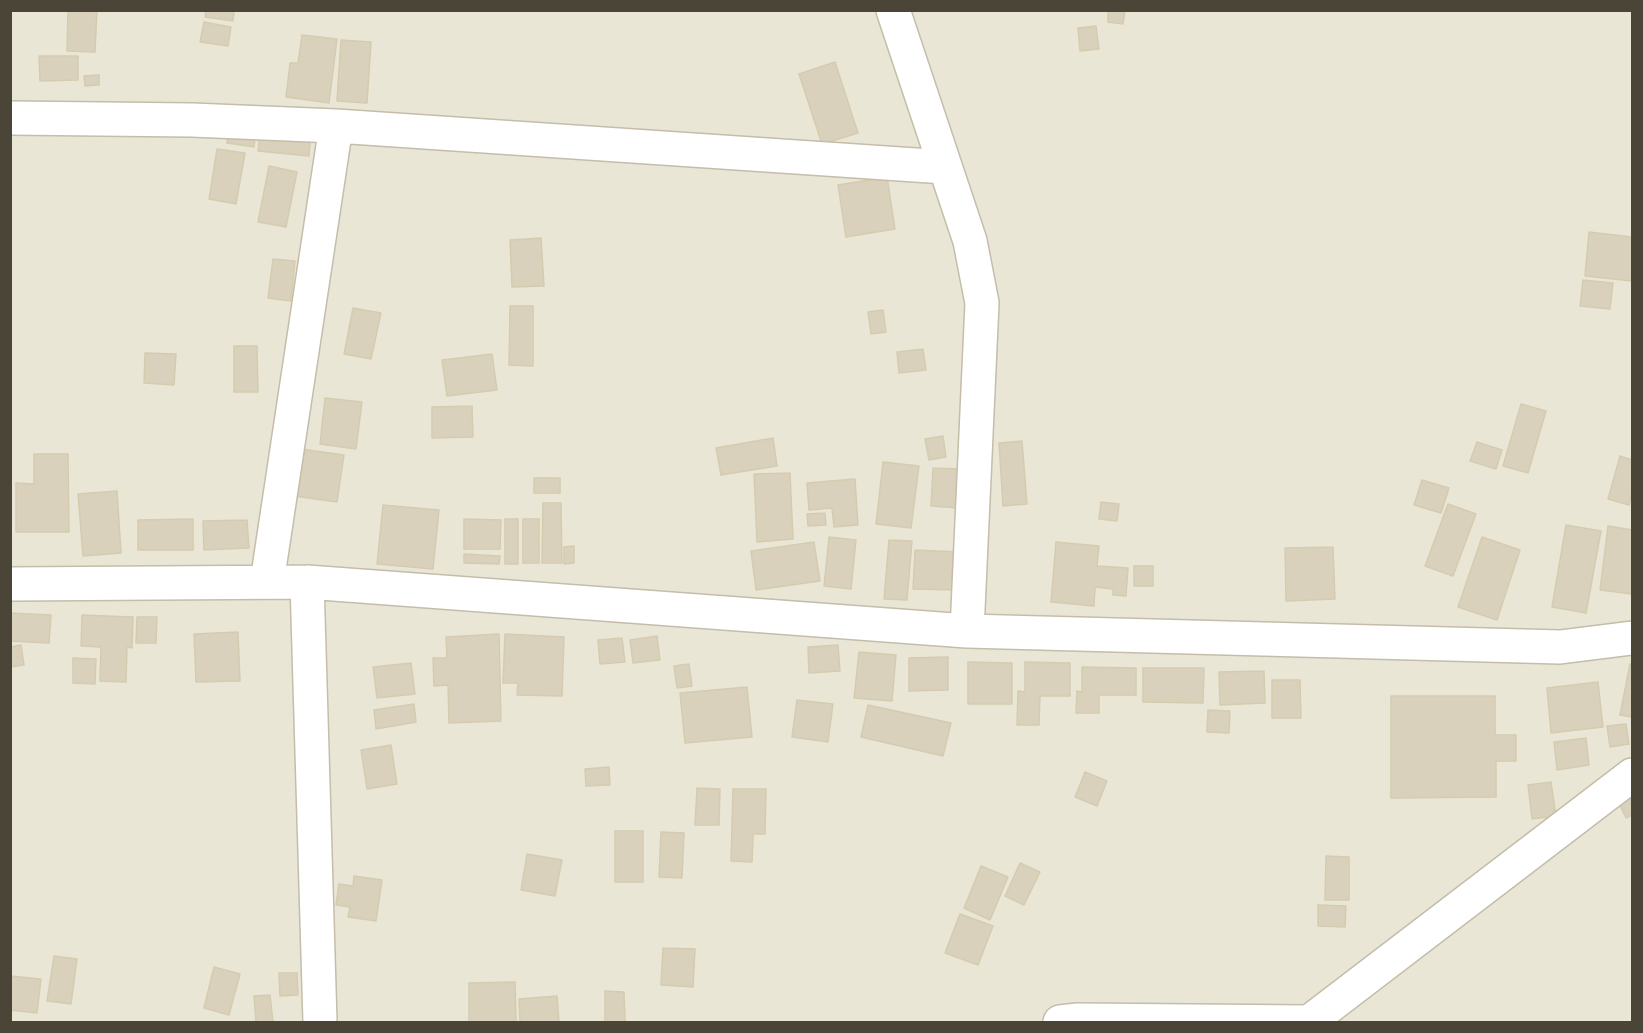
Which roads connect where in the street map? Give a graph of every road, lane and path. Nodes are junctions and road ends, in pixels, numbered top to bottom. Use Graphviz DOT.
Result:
graph roads {
  1 [pos="893,10"];
  2 [pos="10,118"];
  3 [pos="336,126"];
  4 [pos="945,167"];
  5 [pos="267,582"];
  6 [pos="306,582"];
  7 [pos="10,584"];
  8 [pos="967,631"];
  9 [pos="1632,638"];
  10 [pos="1632,775"];
  11 [pos="320,1023"];
  12 [pos="1060,1023"];
  1 -- 4 [label="street"];
  2 -- 3 [label="street"];
  3 -- 4 [label="street"];
  3 -- 5 [label="street"];
  4 -- 8 [label="street"];
  5 -- 6 [label="street"];
  5 -- 7 [label="street"];
  6 -- 8 [label="street"];
  6 -- 11 [label="street"];
  8 -- 9 [label="street"];
  10 -- 12 [label="street"];
}
